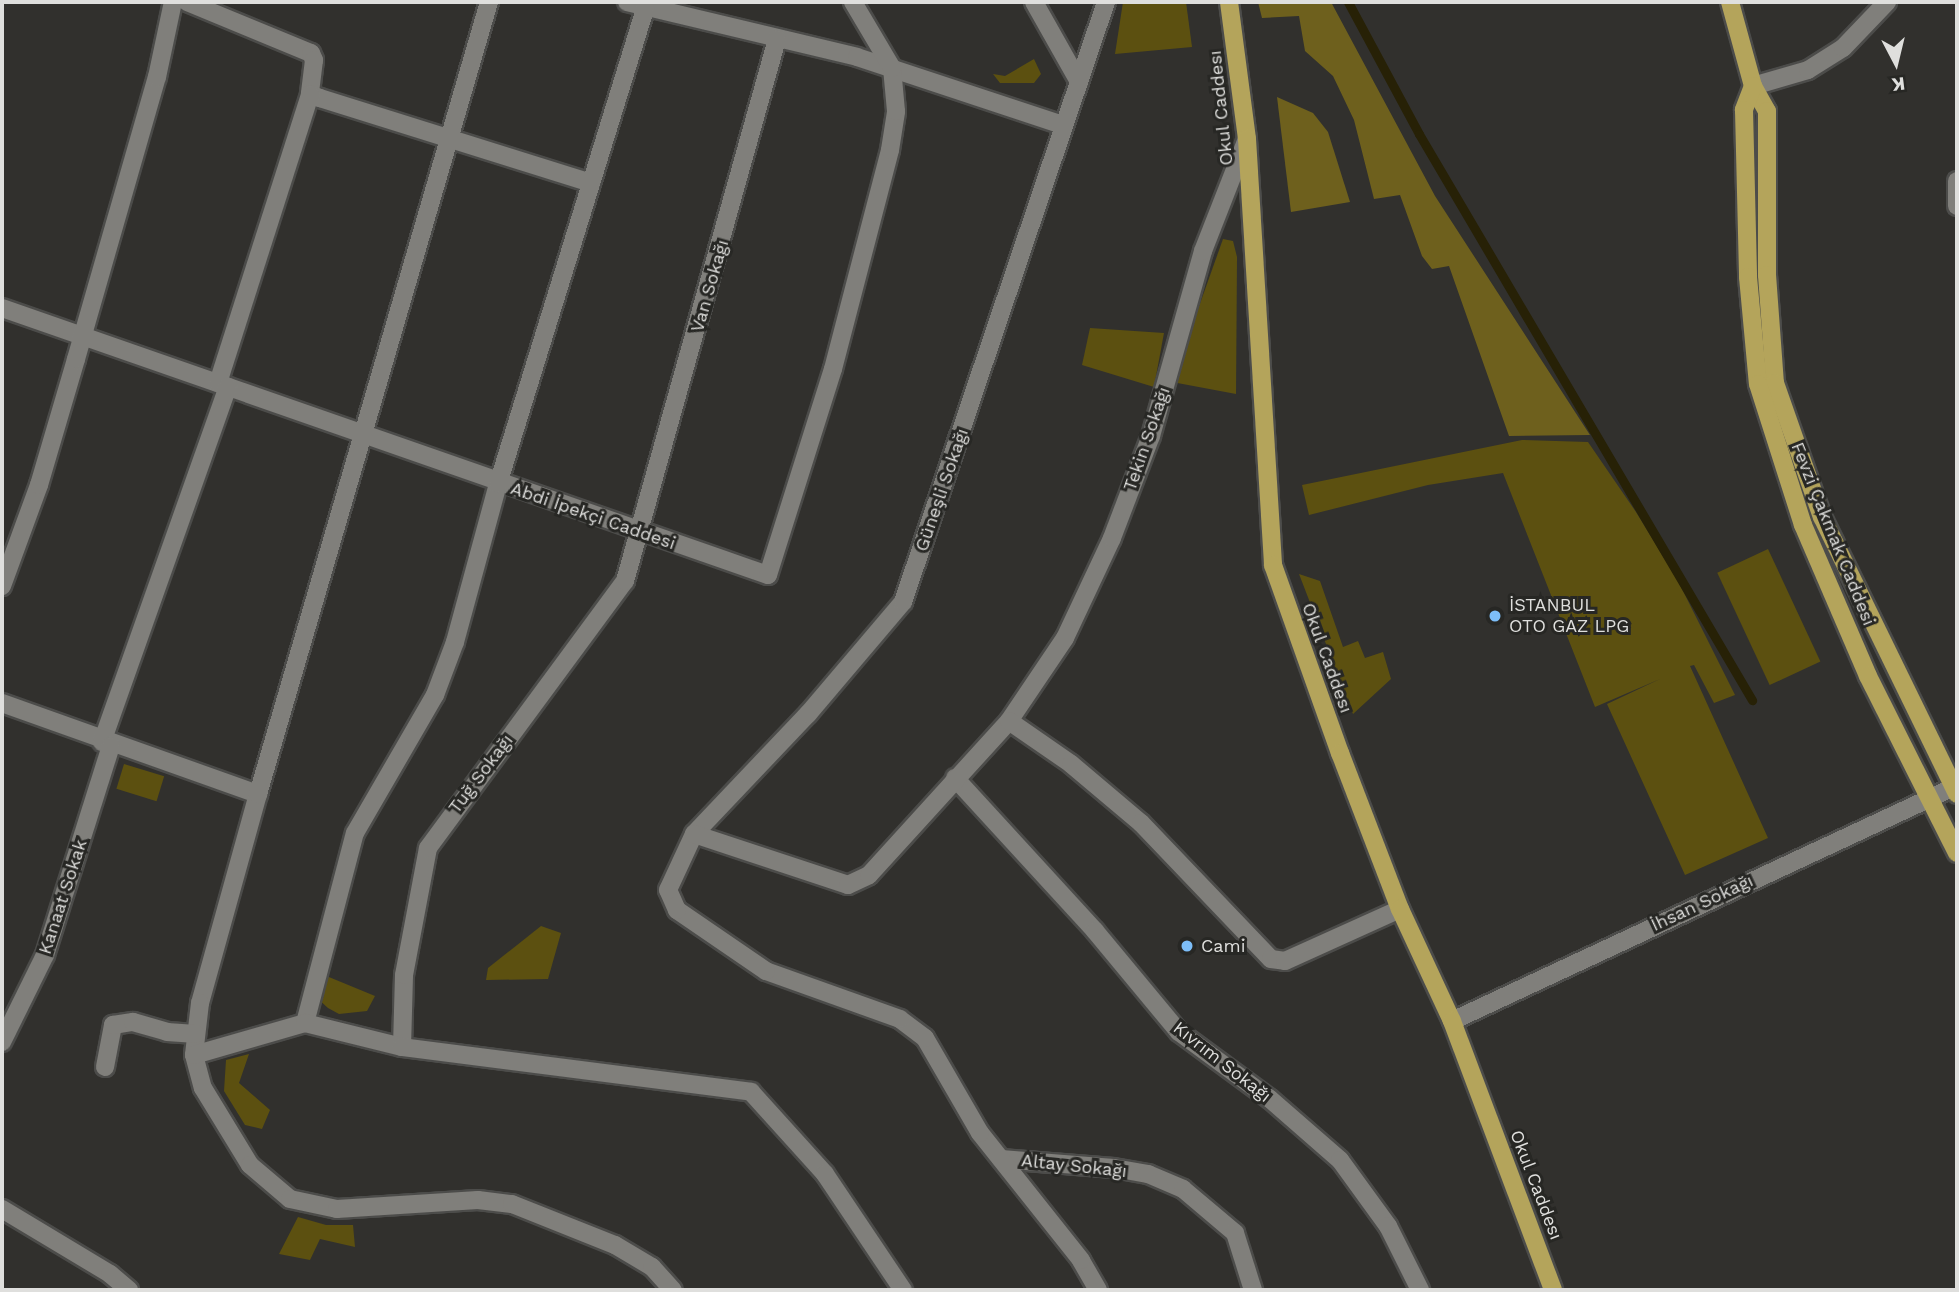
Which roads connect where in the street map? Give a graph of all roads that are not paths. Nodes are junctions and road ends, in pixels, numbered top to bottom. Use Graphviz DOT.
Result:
graph roads {
  1 [pos="173,2"];
  2 [pos="187,2"];
  3 [pos="489,2"];
  4 [pos="627,2"];
  5 [pos="853,2"];
  6 [pos="1034,2"];
  7 [pos="1107,2"];
  8 [pos="1229,2"];
  9 [pos="1730,2"];
  10 [pos="1887,2"];
  11 [pos="645,9"];
  12 [pos="777,39"];
  13 [pos="892,68"];
  14 [pos="1079,82"];
  15 [pos="1753,86"];
  16 [pos="310,94"];
  17 [pos="1063,125"];
  18 [pos="449,137"];
  19 [pos="1247,139"];
  20 [pos="1957,181"];
  21 [pos="591,183"];
  22 [pos="1957,206"];
  23 [pos="2,308"];
  24 [pos="81,335"];
  25 [pos="223,385"];
  26 [pos="366,435"];
  27 [pos="498,484"];
  28 [pos="638,531"];
  29 [pos="2,586"];
  30 [pos="2,703"];
  31 [pos="1009,721"];
  32 [pos="107,744"];
  33 [pos="955,778"];
  34 [pos="1955,790"];
  35 [pos="258,794"];
  36 [pos="1927,798"];
  37 [pos="694,834"];
  38 [pos="1957,853"];
  39 [pos="1400,909"];
  40 [pos="1452,1021"];
  41 [pos="304,1023"];
  42 [pos="196,1034"];
  43 [pos="2,1042"];
  44 [pos="402,1047"];
  45 [pos="194,1055"];
  46 [pos="105,1067"];
  47 [pos="1002,1159"];
  48 [pos="2,1209"];
  49 [pos="129,1290"];
  50 [pos="673,1290"];
  51 [pos="903,1290"];
  52 [pos="1098,1290"];
  53 [pos="1253,1290"];
  54 [pos="1420,1290"];
  55 [pos="1553,1290"];
  1 -- 24 [label="street"];
  2 -- 16 [label="street, Kanaat Sokak"];
  3 -- 18 [label="street"];
  4 -- 11 [label="street"];
  5 -- 13 [label="street"];
  6 -- 14 [label="street"];
  7 -- 14 [label="street, Güneşli Sokağı"];
  8 -- 19 [label="main road, Okul Caddesı"];
  9 -- 15 [label="main road, Fevzi Çakmak Caddesi"];
  10 -- 15 [label="street"];
  11 -- 12 [label="street"];
  11 -- 21 [label="street"];
  12 -- 13 [label="street"];
  12 -- 28 [label="street, Van Sokağı"];
  13 -- 17 [label="street"];
  13 -- 28 [label="street, Abdi İpekçi Caddesi"];
  14 -- 17 [label="street, Güneşli Sokağı"];
  15 -- 34 [label="main road, Fevzi Çakmak Caddesi"];
  15 -- 36 [label="main road, Fevzi Çakmak Caddesi"];
  16 -- 18 [label="street"];
  16 -- 25 [label="street, Kanaat Sokak"];
  17 -- 37 [label="street, Güneşli Sokağı"];
  18 -- 21 [label="street"];
  18 -- 26 [label="street"];
  19 -- 31 [label="street, Tekin Sokağı"];
  19 -- 39 [label="main road, Okul Caddesı"];
  20 -- 22 [label="street"];
  21 -- 27 [label="street"];
  23 -- 24 [label="street, Abdi İpekçi Caddesi"];
  24 -- 25 [label="street, Abdi İpekçi Caddesi"];
  24 -- 29 [label="street"];
  25 -- 26 [label="street, Abdi İpekçi Caddesi"];
  25 -- 32 [label="street, Kanaat Sokak"];
  26 -- 27 [label="street, Abdi İpekçi Caddesi"];
  26 -- 35 [label="street"];
  27 -- 28 [label="street, Abdi İpekçi Caddesi"];
  27 -- 41 [label="street"];
  28 -- 44 [label="street, Tuğ Sokağı"];
  30 -- 32 [label="street"];
  31 -- 33 [label="street, Tekin Sokağı"];
  31 -- 39 [label="street"];
  32 -- 35 [label="street"];
  32 -- 43 [label="street, Kanaat Sokak"];
  33 -- 37 [label="street, Tekin Sokağı"];
  33 -- 54 [label="street, Kıvrım Sokağı"];
  34 -- 36 [label="street, İhsan Sokağı"];
  35 -- 42 [label="street"];
  36 -- 38 [label="main road, Fevzi Çakmak Caddesi"];
  36 -- 40 [label="street, İhsan Sokağı"];
  37 -- 47 [label="street, Güneşli Sokağı"];
  39 -- 40 [label="main road, Okul Caddesı"];
  40 -- 55 [label="main road, Okul Caddesı"];
  41 -- 44 [label="street"];
  41 -- 45 [label="street"];
  42 -- 45 [label="street"];
  42 -- 46 [label="street"];
  44 -- 51 [label="street"];
  45 -- 50 [label="street"];
  47 -- 52 [label="street"];
  47 -- 53 [label="street, Altay Sokağı"];
  48 -- 49 [label="street"];
}
